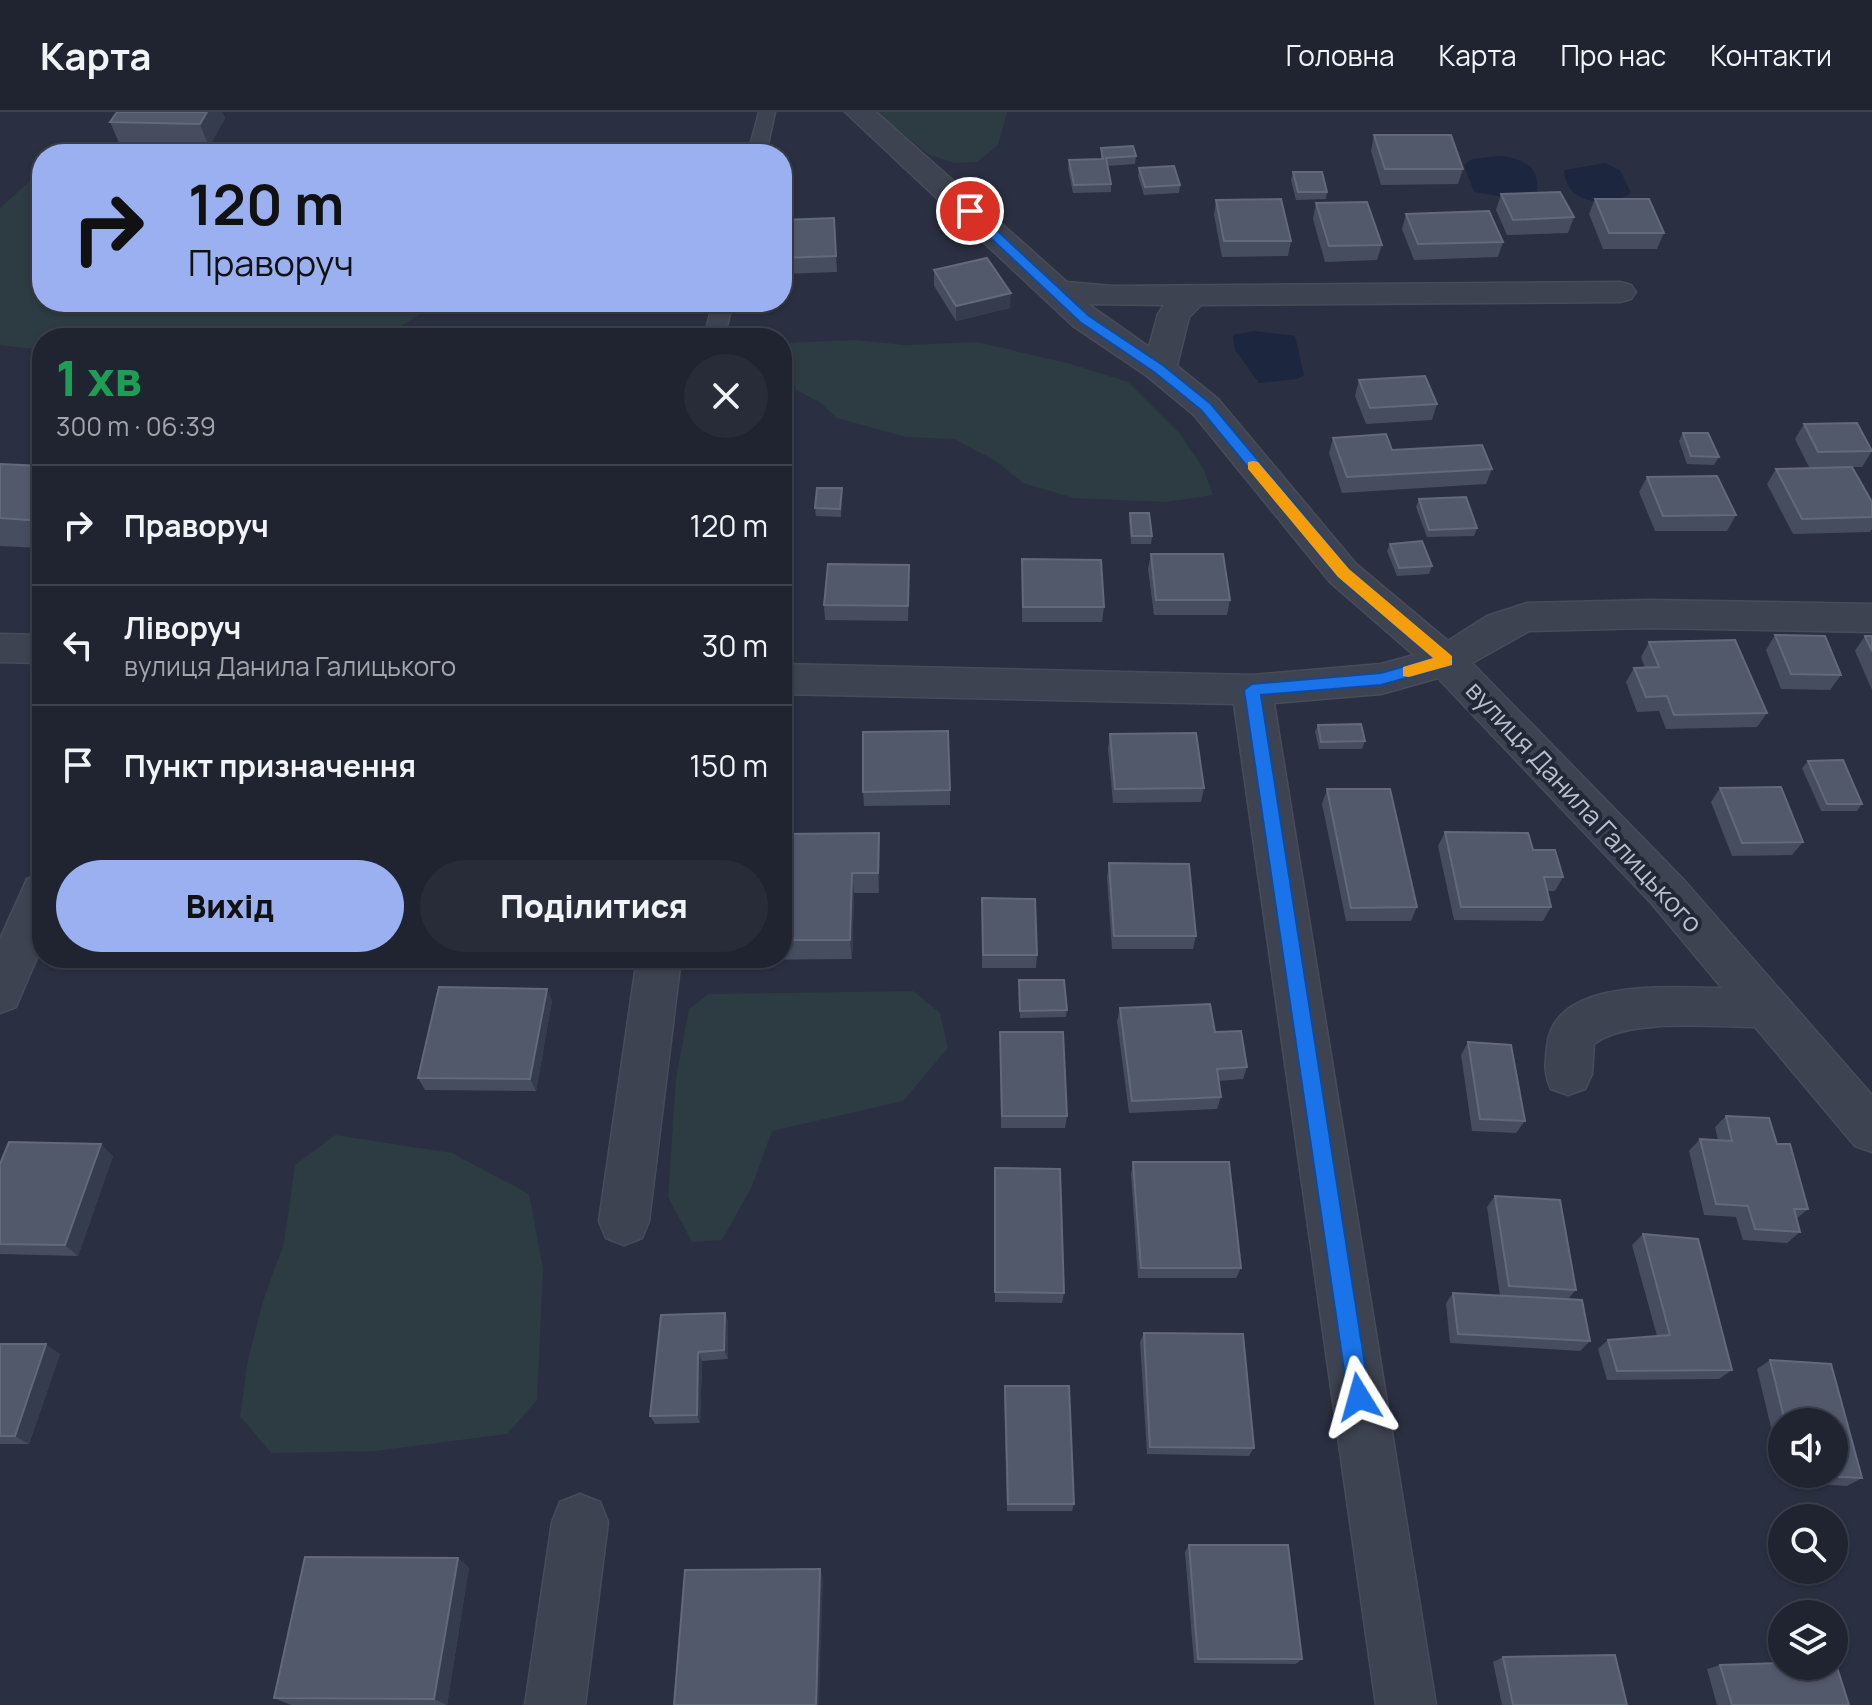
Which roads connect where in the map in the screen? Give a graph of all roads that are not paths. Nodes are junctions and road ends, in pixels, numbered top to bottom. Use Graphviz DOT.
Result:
graph roads {
  1 [pos="767,112"];
  2 [pos="859,112"];
  3 [pos="759,144"];
  4 [pos="1058,291"];
  5 [pos="1620,292"];
  6 [pos="1194,294"];
  7 [pos="1159,369"];
  8 [pos="1872,618"];
  9 [pos="0,648"];
  10 [pos="32,649"];
  11 [pos="1446,661"];
  12 [pos="792,679"];
  13 [pos="1252,690"];
  14 [pos="32,916"];
  15 [pos="658,968"];
  16 [pos="0,993"];
  17 [pos="1767,1007"];
  18 [pos="1568,1074"];
  19 [pos="1872,1130"];
  20 [pos="624,1221"];
  21 [pos="580,1522"];
  22 [pos="555,1705"];
  23 [pos="1406,1705"];
  1 -- 3 [label="lane"];
  2 -- 4 [label="street, вулиця Данила Галицького"];
  4 -- 6 [label="street"];
  4 -- 7 [label="street, вулиця Данила Галицького"];
  5 -- 6 [label="street"];
  6 -- 7 [label="street"];
  7 -- 11 [label="street, вулиця Данила Галицького"];
  8 -- 11 [label="street"];
  9 -- 10 [label="street"];
  11 -- 13 [label="street"];
  11 -- 17 [label="street, вулиця Данила Галицького"];
  12 -- 13 [label="street"];
  13 -- 23 [label="street"];
  14 -- 16 [label="street"];
  15 -- 20 [label="street"];
  17 -- 18 [label="street"];
  17 -- 19 [label="street, вулиця Данила Галицького"];
  21 -- 22 [label="street"];
}
